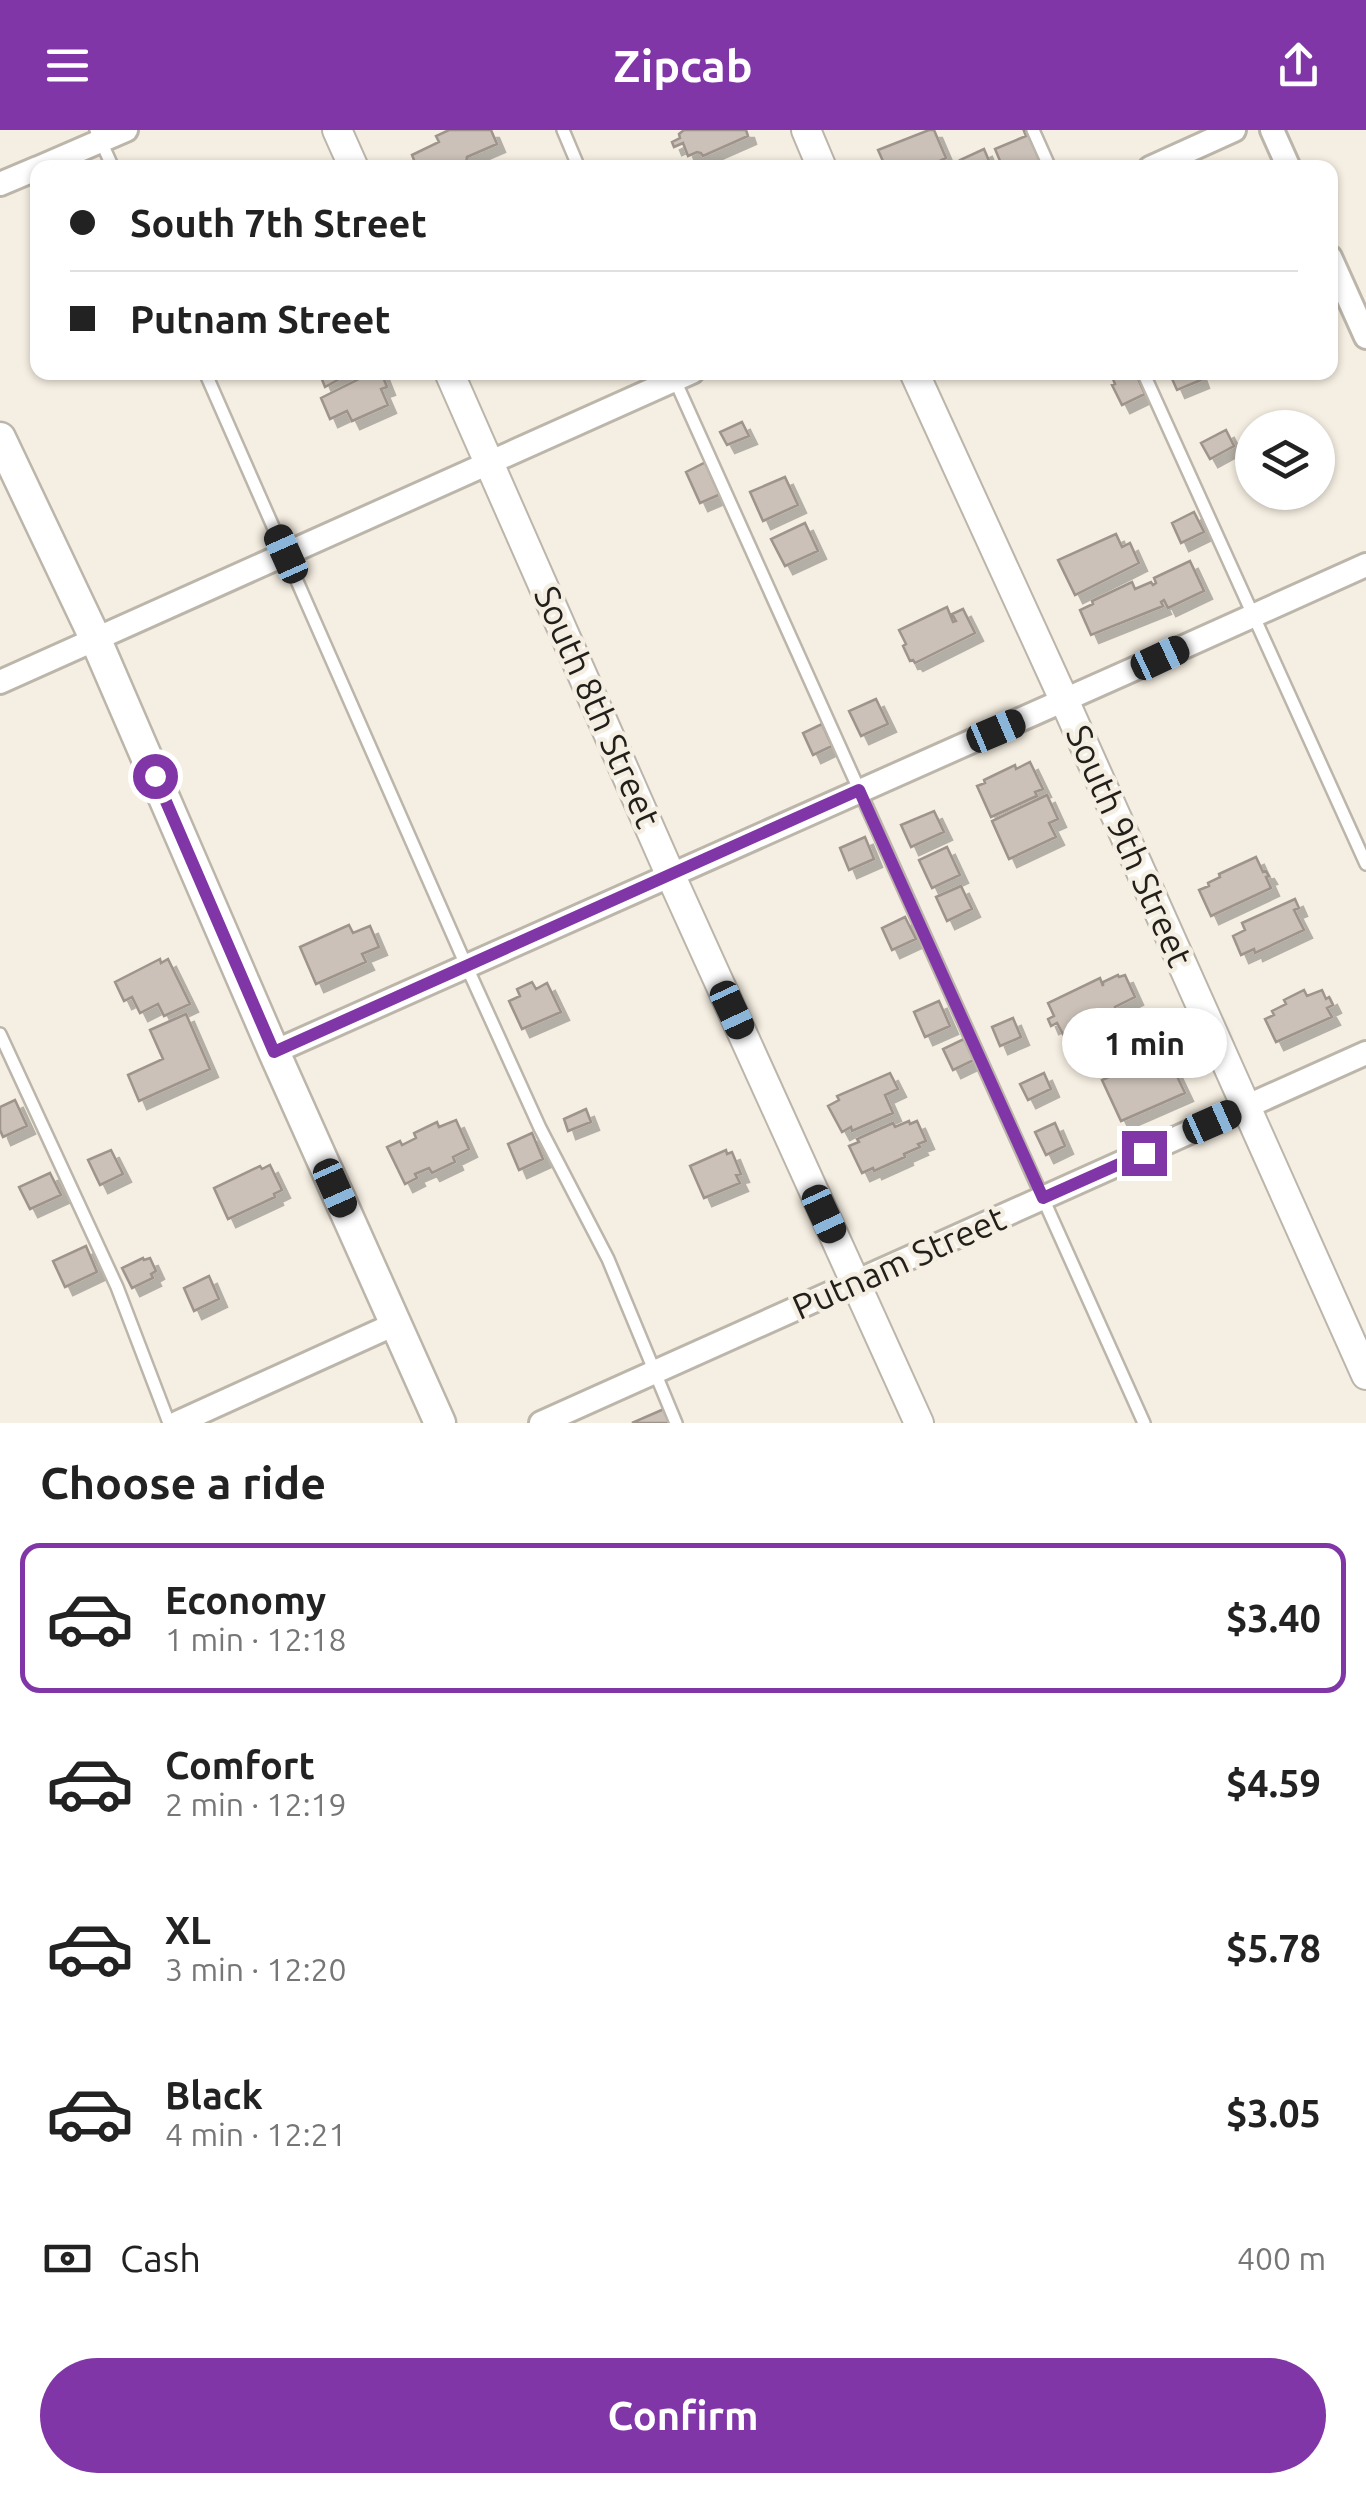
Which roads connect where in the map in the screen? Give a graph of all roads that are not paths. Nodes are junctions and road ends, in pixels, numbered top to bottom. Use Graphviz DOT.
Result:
graph roads {
  1 [pos="126,130"];
  2 [pos="337,130"];
  3 [pos="562,130"];
  4 [pos="806,130"];
  5 [pos="1034,130"];
  6 [pos="1234,130"];
  7 [pos="1272,130"];
  8 [pos="98,135"];
  9 [pos="53,160"];
  10 [pos="109,160"];
  11 [pos="350,160"];
  12 [pos="575,160"];
  13 [pos="819,160"];
  14 [pos="1047,160"];
  15 [pos="1168,160"];
  16 [pos="1285,160"];
  17 [pos="30,171"];
  18 [pos="0,184"];
  19 [pos="1338,275"];
  20 [pos="1366,336"];
  21 [pos="209,380"];
  22 [pos="452,380"];
  23 [pos="668,380"];
  24 [pos="681,380"];
  25 [pos="918,380"];
  26 [pos="1147,380"];
  27 [pos="0,438"];
  28 [pos="490,464"];
  29 [pos="286,554"];
  30 [pos="1366,565"];
  31 [pos="1254,615"];
  32 [pos="95,638"];
  33 [pos="0,682"];
  34 [pos="1065,702"];
  35 [pos="859,790"];
  36 [pos="1366,864"];
  37 [pos="670,874"];
  38 [pos="466,965"];
  39 [pos="0,1034"];
  40 [pos="274,1052"];
  41 [pos="1366,1053"];
  42 [pos="1245,1108"];
  43 [pos="1043,1198"];
  44 [pos="855,1282"];
  45 [pos="396,1324"];
  46 [pos="655,1372"];
  47 [pos="1366,1375"];
  48 [pos="169,1423"];
  49 [pos="177,1423"];
  50 [pos="440,1423"];
  51 [pos="542,1423"];
  52 [pos="676,1423"];
  53 [pos="919,1423"];
  54 [pos="1144,1423"];
  1 -- 8 [label="street"];
  2 -- 11 [label="street"];
  3 -- 12 [label="lane"];
  4 -- 13 [label="street"];
  5 -- 14 [label="lane"];
  6 -- 15 [label="street"];
  7 -- 16 [label="street"];
  8 -- 9 [label="street"];
  8 -- 10 [label="lane"];
  17 -- 18 [label="street"];
  19 -- 20 [label="street"];
  21 -- 29 [label="lane"];
  22 -- 28 [label="street, South 8th Street"];
  23 -- 28 [label="street"];
  24 -- 35 [label="lane"];
  25 -- 34 [label="street, South 9th Street"];
  26 -- 31 [label="lane"];
  27 -- 32 [label="main road"];
  28 -- 29 [label="street"];
  28 -- 37 [label="street, South 8th Street"];
  29 -- 32 [label="street"];
  29 -- 38 [label="lane"];
  30 -- 31 [label="street"];
  31 -- 34 [label="street"];
  31 -- 36 [label="lane"];
  32 -- 33 [label="street"];
  32 -- 40 [label="main road"];
  34 -- 35 [label="street"];
  34 -- 42 [label="street, South 9th Street"];
  35 -- 37 [label="street"];
  35 -- 43 [label="lane"];
  37 -- 38 [label="street"];
  37 -- 44 [label="street, South 8th Street"];
  38 -- 40 [label="street"];
  38 -- 46 [label="lane"];
  39 -- 48 [label="lane"];
  40 -- 45 [label="main road"];
  41 -- 42 [label="street, Putnam Street"];
  42 -- 43 [label="street, Putnam Street"];
  42 -- 47 [label="street, South 9th Street"];
  43 -- 44 [label="street, Putnam Street"];
  43 -- 54 [label="lane"];
  44 -- 46 [label="street, Putnam Street"];
  44 -- 53 [label="street, South 8th Street"];
  45 -- 49 [label="street"];
  45 -- 50 [label="main road"];
  46 -- 51 [label="street, Putnam Street"];
  46 -- 52 [label="lane"];
}
